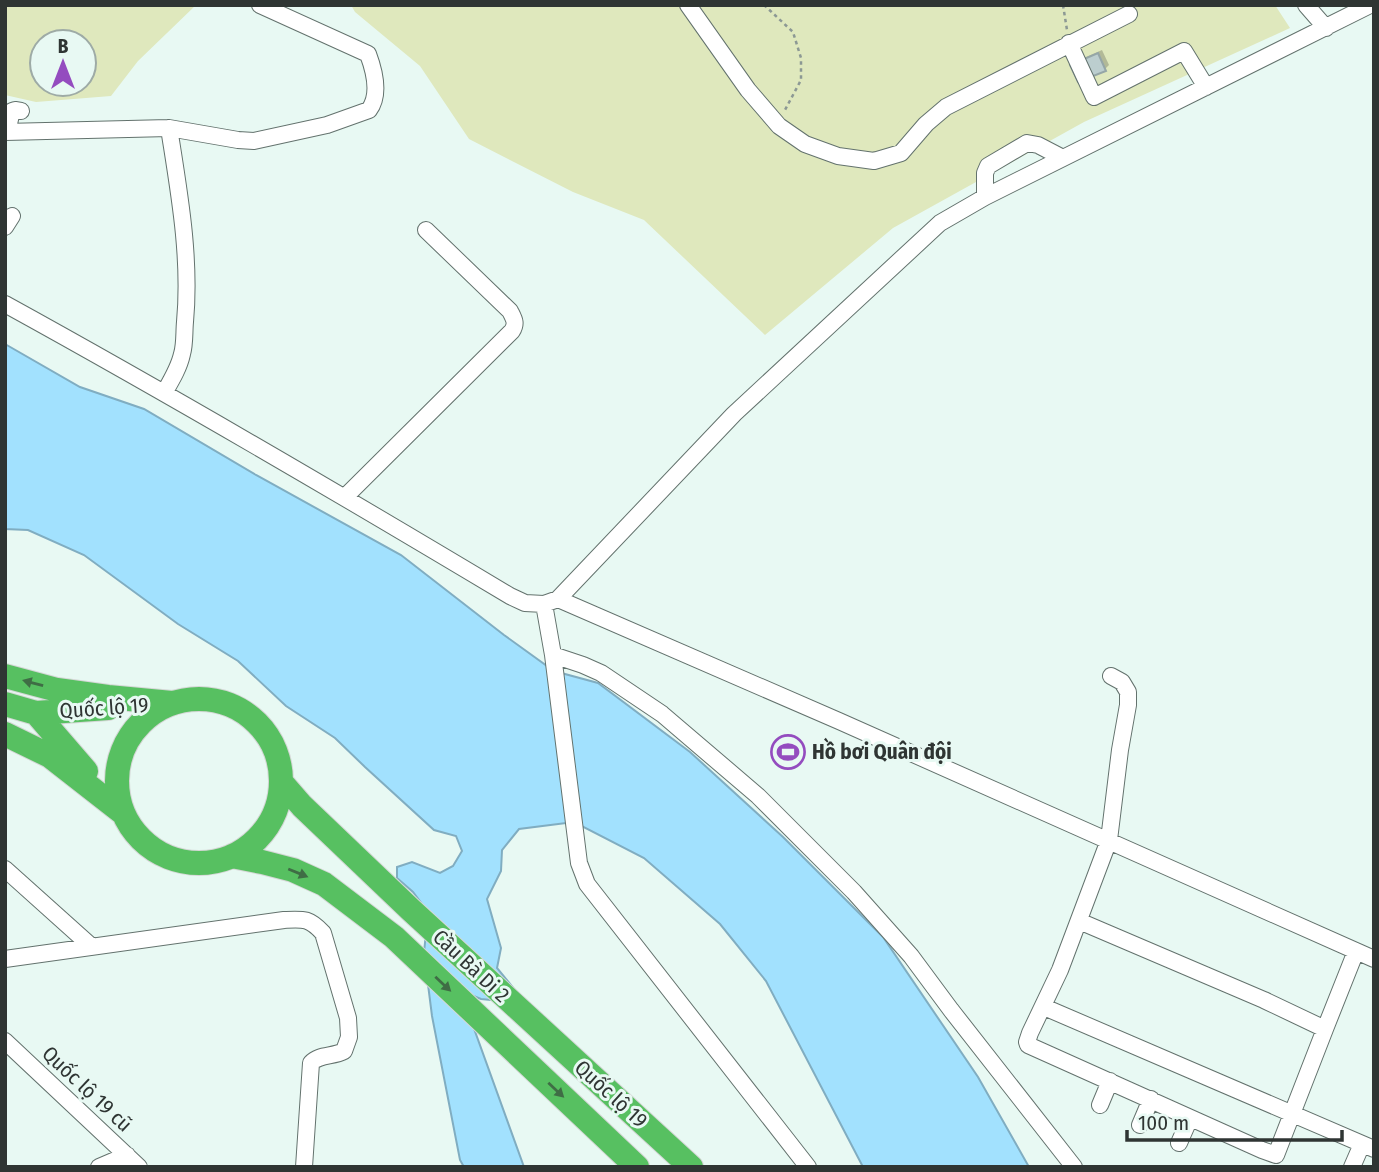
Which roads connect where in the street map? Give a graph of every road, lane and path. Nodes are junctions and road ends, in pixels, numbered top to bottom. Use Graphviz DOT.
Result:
graph roads {
  1 [pos="260,5"];
  2 [pos="688,5"];
  3 [pos="764,5"];
  4 [pos="1063,5"];
  5 [pos="1306,5"];
  6 [pos="1370,5"];
  7 [pos="1129,14"];
  8 [pos="1326,28"];
  9 [pos="1069,43"];
  10 [pos="1206,87"];
  11 [pos="21,111"];
  12 [pos="775,121"];
  13 [pos="169,128"];
  14 [pos="6,132"];
  15 [pos="1063,158"];
  16 [pos="985,197"];
  17 [pos="426,230"];
  18 [pos="5,304"];
  19 [pos="164,393"];
  20 [pos="345,498"];
  21 [pos="551,602"];
  22 [pos="554,663"];
  23 [pos="5,676"];
  24 [pos="1111,676"];
  25 [pos="173,703"];
  26 [pos="5,704"];
  27 [pos="36,713"];
  28 [pos="5,734"];
  29 [pos="282,782"];
  30 [pos="123,813"];
  31 [pos="1109,841"];
  32 [pos="232,856"];
  33 [pos="5,869"];
  34 [pos="1079,921"];
  35 [pos="92,947"];
  36 [pos="1356,951"];
  37 [pos="5,959"];
  38 [pos="1374,959"];
  39 [pos="1044,1007"];
  40 [pos="531,1022"];
  41 [pos="1325,1029"];
  42 [pos="5,1041"];
  43 [pos="506,1043"];
  44 [pos="1110,1081"];
  45 [pos="1151,1099"];
  46 [pos="1100,1105"];
  47 [pos="1293,1114"];
  48 [pos="1190,1118"];
  49 [pos="1140,1125"];
  50 [pos="1179,1143"];
  51 [pos="1368,1146"];
  52 [pos="133,1161"];
  53 [pos="1276,1161"];
  54 [pos="99,1167"];
  55 [pos="304,1167"];
  56 [pos="637,1167"];
  57 [pos="691,1167"];
  58 [pos="808,1167"];
  59 [pos="1074,1167"];
  60 [pos="1352,1167"];
  1 -- 13 [label="street"];
  2 -- 12 [label="street"];
  3 -- 12 [label="path"];
  4 -- 9 [label="path"];
  5 -- 8 [label="street"];
  6 -- 8 [label="street"];
  7 -- 9 [label="street"];
  8 -- 10 [label="street"];
  9 -- 10 [label="street"];
  9 -- 12 [label="street"];
  10 -- 15 [label="street"];
  11 -- 14 [label="street"];
  13 -- 14 [label="street"];
  13 -- 19 [label="street"];
  15 -- 16 [label="street"];
  15 -- 16 [label="street"];
  16 -- 21 [label="street"];
  17 -- 20 [label="street"];
  18 -- 19 [label="street"];
  19 -- 20 [label="street"];
  20 -- 21 [label="street"];
  21 -- 22 [label="street"];
  21 -- 31 [label="street"];
  22 -- 58 [label="street"];
  22 -- 59 [label="street"];
  25 -- 23 [label="highway, one-way"];
  24 -- 31 [label="street"];
  25 -- 27 [label="highway, Quốc lộ 19"];
  25 -- 29 [label="highway"];
  25 -- 30 [label="highway"];
  26 -- 27 [label="highway, Quốc lộ 19"];
  27 -- 30 [label="highway, Quốc lộ 19"];
  28 -- 30 [label="highway"];
  29 -- 32 [label="highway"];
  29 -- 40 [label="highway, Cầu Bà Di 2"];
  30 -- 32 [label="highway"];
  31 -- 34 [label="street"];
  31 -- 36 [label="street"];
  32 -- 43 [label="highway, Cầu Bà Di 2, one-way"];
  33 -- 35 [label="street"];
  34 -- 39 [label="street"];
  34 -- 41 [label="street"];
  35 -- 37 [label="street"];
  35 -- 55 [label="street"];
  36 -- 38 [label="street"];
  36 -- 41 [label="street"];
  39 -- 44 [label="street"];
  39 -- 47 [label="street"];
  40 -- 57 [label="highway, Quốc lộ 19"];
  41 -- 47 [label="street"];
  42 -- 52 [label="street, Quốc lộ 19 cũ"];
  43 -- 56 [label="highway, Quốc lộ 19, one-way"];
  44 -- 45 [label="street"];
  44 -- 46 [label="street"];
  45 -- 48 [label="street"];
  45 -- 49 [label="street"];
  47 -- 51 [label="street"];
  47 -- 53 [label="street"];
  48 -- 50 [label="street"];
  48 -- 53 [label="street"];
  51 -- 60 [label="street"];
  52 -- 54 [label="street"];
}
